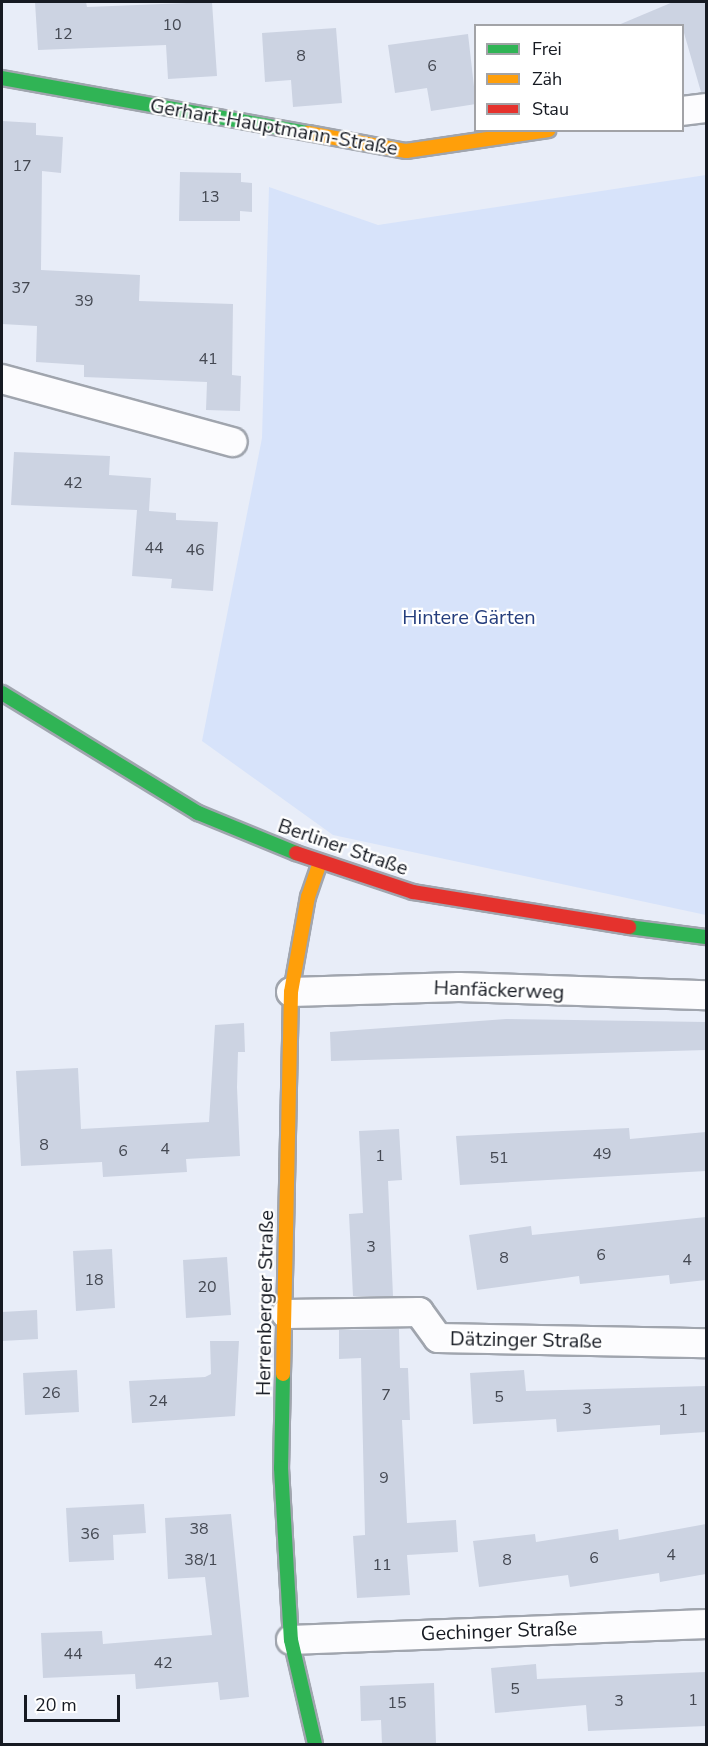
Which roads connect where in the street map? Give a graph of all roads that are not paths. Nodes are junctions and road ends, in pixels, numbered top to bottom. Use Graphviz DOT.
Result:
graph roads {
  1 [pos="2,78"];
  2 [pos="706,108"];
  3 [pos="684,111"];
  4 [pos="534,132"];
  5 [pos="2,379"];
  6 [pos="233,442"];
  7 [pos="2,693"];
  8 [pos="320,863"];
  9 [pos="706,937"];
  10 [pos="291,992"];
  11 [pos="706,995"];
  12 [pos="286,1314"];
  13 [pos="706,1343"];
  14 [pos="706,1624"];
  15 [pos="291,1640"];
  16 [pos="315,1744"];
  1 -- 4 [label="street, Gerhart-Hauptmann-Straße"];
  2 -- 3 [label="street"];
  5 -- 6 [label="street"];
  7 -- 8 [label="street, Berliner Straße"];
  8 -- 9 [label="street, Berliner Straße"];
  8 -- 10 [label="street, Herrenberger Straße"];
  10 -- 11 [label="street, Hanfäckerweg"];
  10 -- 12 [label="street, Herrenberger Straße"];
  12 -- 13 [label="street, Dätzinger Straße"];
  12 -- 15 [label="street, Herrenberger Straße"];
  14 -- 15 [label="street, Gechinger Straße"];
  15 -- 16 [label="street, Herrenberger Straße"];
}
